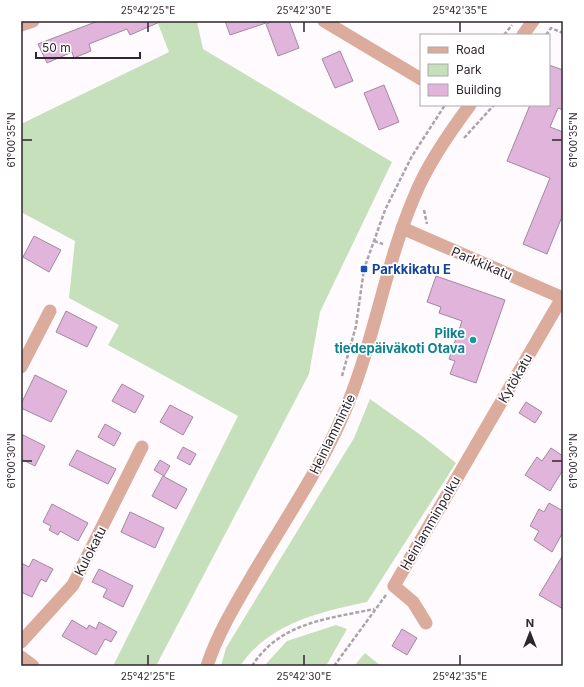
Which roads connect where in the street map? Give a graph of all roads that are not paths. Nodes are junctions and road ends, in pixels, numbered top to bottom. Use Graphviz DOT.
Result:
graph roads {
  1 [pos="33,21"];
  2 [pos="324,21"];
  3 [pos="533,21"];
  4 [pos="21,25"];
  5 [pos="524,34"];
  6 [pos="420,79"];
  7 [pos="467,106"];
  8 [pos="402,228"];
  9 [pos="563,297"];
  10 [pos="50,311"];
  11 [pos="21,367"];
  12 [pos="142,447"];
  13 [pos="467,461"];
  14 [pos="426,623"];
  15 [pos="21,642"];
  16 [pos="21,657"];
  17 [pos="33,666"];
  18 [pos="207,666"];
  1 -- 4 [label="street"];
  2 -- 6 [label="street"];
  3 -- 5 [label="street"];
  7 -- 8 [label="street, Heinlammintie"];
  8 -- 9 [label="street, Parkkikatu"];
  8 -- 18 [label="street, Heinlammintie"];
  9 -- 13 [label="street, Kytökatu"];
  10 -- 11 [label="street"];
  12 -- 15 [label="street, Kulokatu"];
  13 -- 14 [label="street, Heinlamminpolku"];
  16 -- 17 [label="street"];
}
